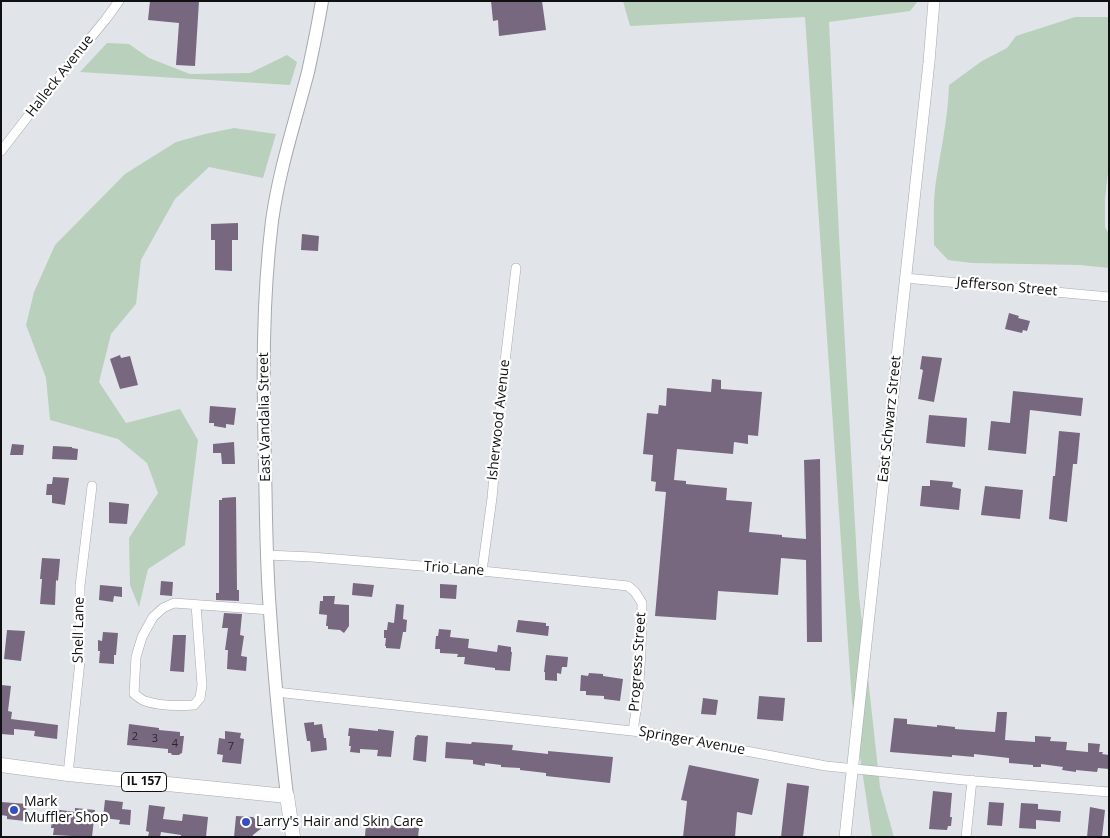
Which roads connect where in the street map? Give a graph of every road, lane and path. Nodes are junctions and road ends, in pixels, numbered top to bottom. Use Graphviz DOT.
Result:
graph roads {
  1 [pos="119,1"];
  2 [pos="322,1"];
  3 [pos="934,1"];
  4 [pos="1,151"];
  5 [pos="516,268"];
  6 [pos="905,278"];
  7 [pos="1109,297"];
  8 [pos="92,486"];
  9 [pos="267,555"];
  10 [pos="482,571"];
  11 [pos="637,595"];
  12 [pos="196,605"];
  13 [pos="270,610"];
  14 [pos="276,692"];
  15 [pos="633,731"];
  16 [pos="1,765"];
  17 [pos="853,769"];
  18 [pos="68,774"];
  19 [pos="972,780"];
  20 [pos="1109,792"];
  21 [pos="287,796"];
  22 [pos="293,837"];
  23 [pos="845,837"];
  24 [pos="966,837"];
  1 -- 4 [label="street, Halleck Avenue"];
  2 -- 9 [label="main road, East Vandalia Street"];
  3 -- 6 [label="street, East Schwarz Street"];
  5 -- 10 [label="street, Isherwood Avenue"];
  6 -- 7 [label="street, Jefferson Street"];
  6 -- 17 [label="street, East Schwarz Street"];
  8 -- 18 [label="street, Shell Lane"];
  9 -- 10 [label="street, Trio Lane"];
  9 -- 13 [label="main road, East Vandalia Street"];
  10 -- 11 [label="street, Trio Lane"];
  11 -- 15 [label="street, Progress Street"];
  12 -- 12 [label="street"];
  12 -- 13 [label="street"];
  13 -- 14 [label="main road, East Vandalia Street"];
  14 -- 15 [label="street, Springer Avenue"];
  14 -- 21 [label="main road, East Vandalia Street"];
  15 -- 17 [label="street, Springer Avenue"];
  16 -- 18 [label="main road, IL 157"];
  17 -- 19 [label="street, Springer Avenue"];
  17 -- 23 [label="street, East Schwarz Street"];
  18 -- 21 [label="main road, IL 157"];
  19 -- 20 [label="street, Springer Avenue"];
  19 -- 24 [label="street"];
  21 -- 22 [label="main road, East Vandalia Street"];
}
